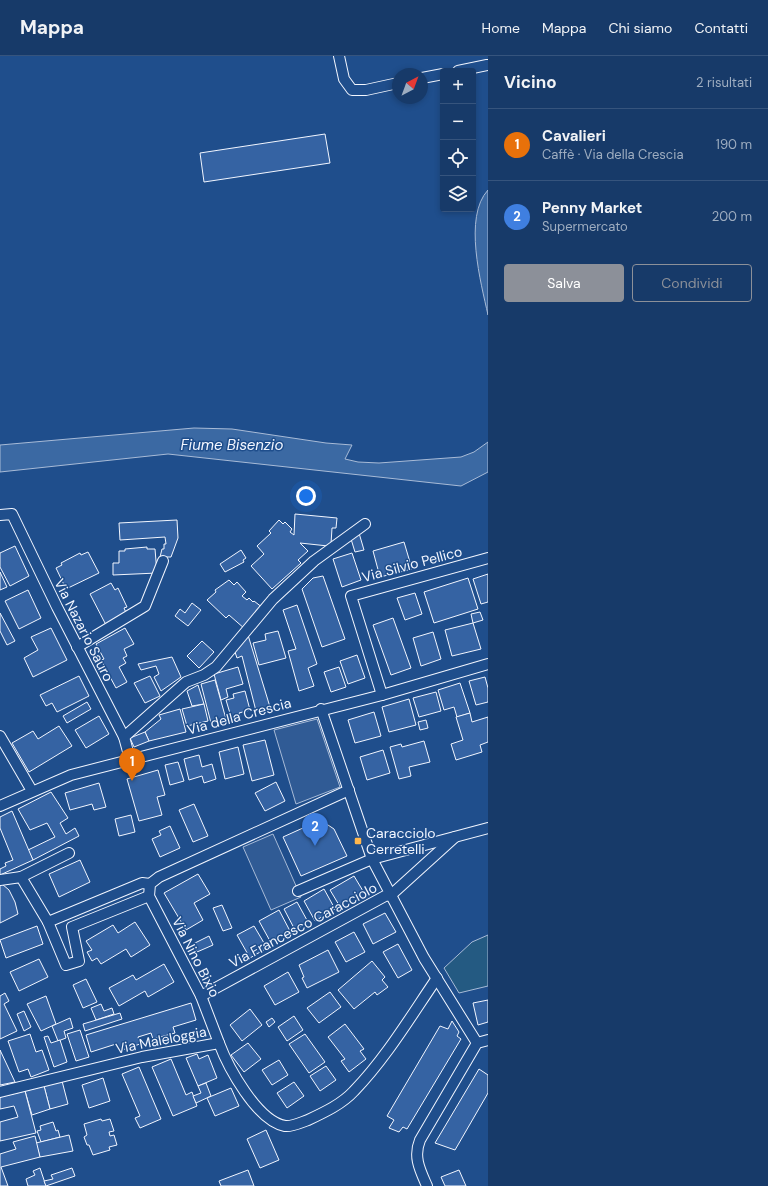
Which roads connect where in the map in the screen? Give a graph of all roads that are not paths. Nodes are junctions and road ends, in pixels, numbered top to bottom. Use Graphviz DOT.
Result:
graph roads {
  1 [pos="339,56"];
  2 [pos="487,65"];
  3 [pos="472,68"];
  4 [pos="440,75"];
  5 [pos="428,77"];
  6 [pos="392,84"];
  7 [pos="0,515"];
  8 [pos="364,524"];
  9 [pos="488,558"];
  10 [pos="163,561"];
  11 [pos="77,647"];
  12 [pos="488,664"];
  13 [pos="382,695"];
  14 [pos="321,709"];
  15 [pos="0,736"];
  16 [pos="124,737"];
  17 [pos="130,758"];
  18 [pos="349,790"];
  19 [pos="32,791"];
  20 [pos="0,806"];
  21 [pos="488,828"];
  22 [pos="456,837"];
  23 [pos="69,853"];
  24 [pos="372,859"];
  25 [pos="21,878"];
  26 [pos="0,880"];
  27 [pos="150,884"];
  28 [pos="298,890"];
  29 [pos="391,895"];
  30 [pos="149,896"];
  31 [pos="48,922"];
  32 [pos="437,978"];
  33 [pos="201,996"];
  34 [pos="488,1040"];
  35 [pos="477,1042"];
  36 [pos="219,1043"];
  37 [pos="0,1092"];
  38 [pos="427,1186"];
  1 -- 6 [label="street"];
  2 -- 3 [label="street"];
  4 -- 5 [label="street"];
  7 -- 11 [label="street, Via Nazario Sauro"];
  8 -- 16 [label="street"];
  9 -- 13 [label="street, Via Silvio Pellico"];
  10 -- 11 [label="street"];
  11 -- 16 [label="street, Via Nazario Sauro"];
  12 -- 13 [label="street, Via della Crescia"];
  13 -- 14 [label="street, Via della Crescia"];
  14 -- 17 [label="street, Via della Crescia"];
  14 -- 18 [label="street, Via Francesco Caracciolo"];
  15 -- 19 [label="street"];
  16 -- 17 [label="street, Via Nazario Sauro"];
  17 -- 19 [label="street, Via della Crescia"];
  18 -- 24 [label="street, Via Francesco Caracciolo"];
  18 -- 27 [label="street"];
  19 -- 20 [label="street, Via della Crescia"];
  21 -- 22 [label="street"];
  22 -- 24 [label="street"];
  22 -- 29 [label="street"];
  23 -- 25 [label="street"];
  24 -- 28 [label="street"];
  24 -- 29 [label="street, Via Francesco Caracciolo"];
  25 -- 26 [label="street"];
  25 -- 31 [label="street"];
  27 -- 30 [label="street"];
  27 -- 31 [label="street"];
  29 -- 32 [label="street"];
  29 -- 33 [label="street, Via Francesco Caracciolo"];
  30 -- 31 [label="street"];
  30 -- 33 [label="street, Via Nino Bixio"];
  32 -- 35 [label="street"];
  32 -- 36 [label="street, Via Maleloggia"];
  33 -- 36 [label="street, Via Nino Bixio"];
  34 -- 35 [label="street"];
  35 -- 38 [label="street"];
  36 -- 37 [label="street, Via Maleloggia"];
}
